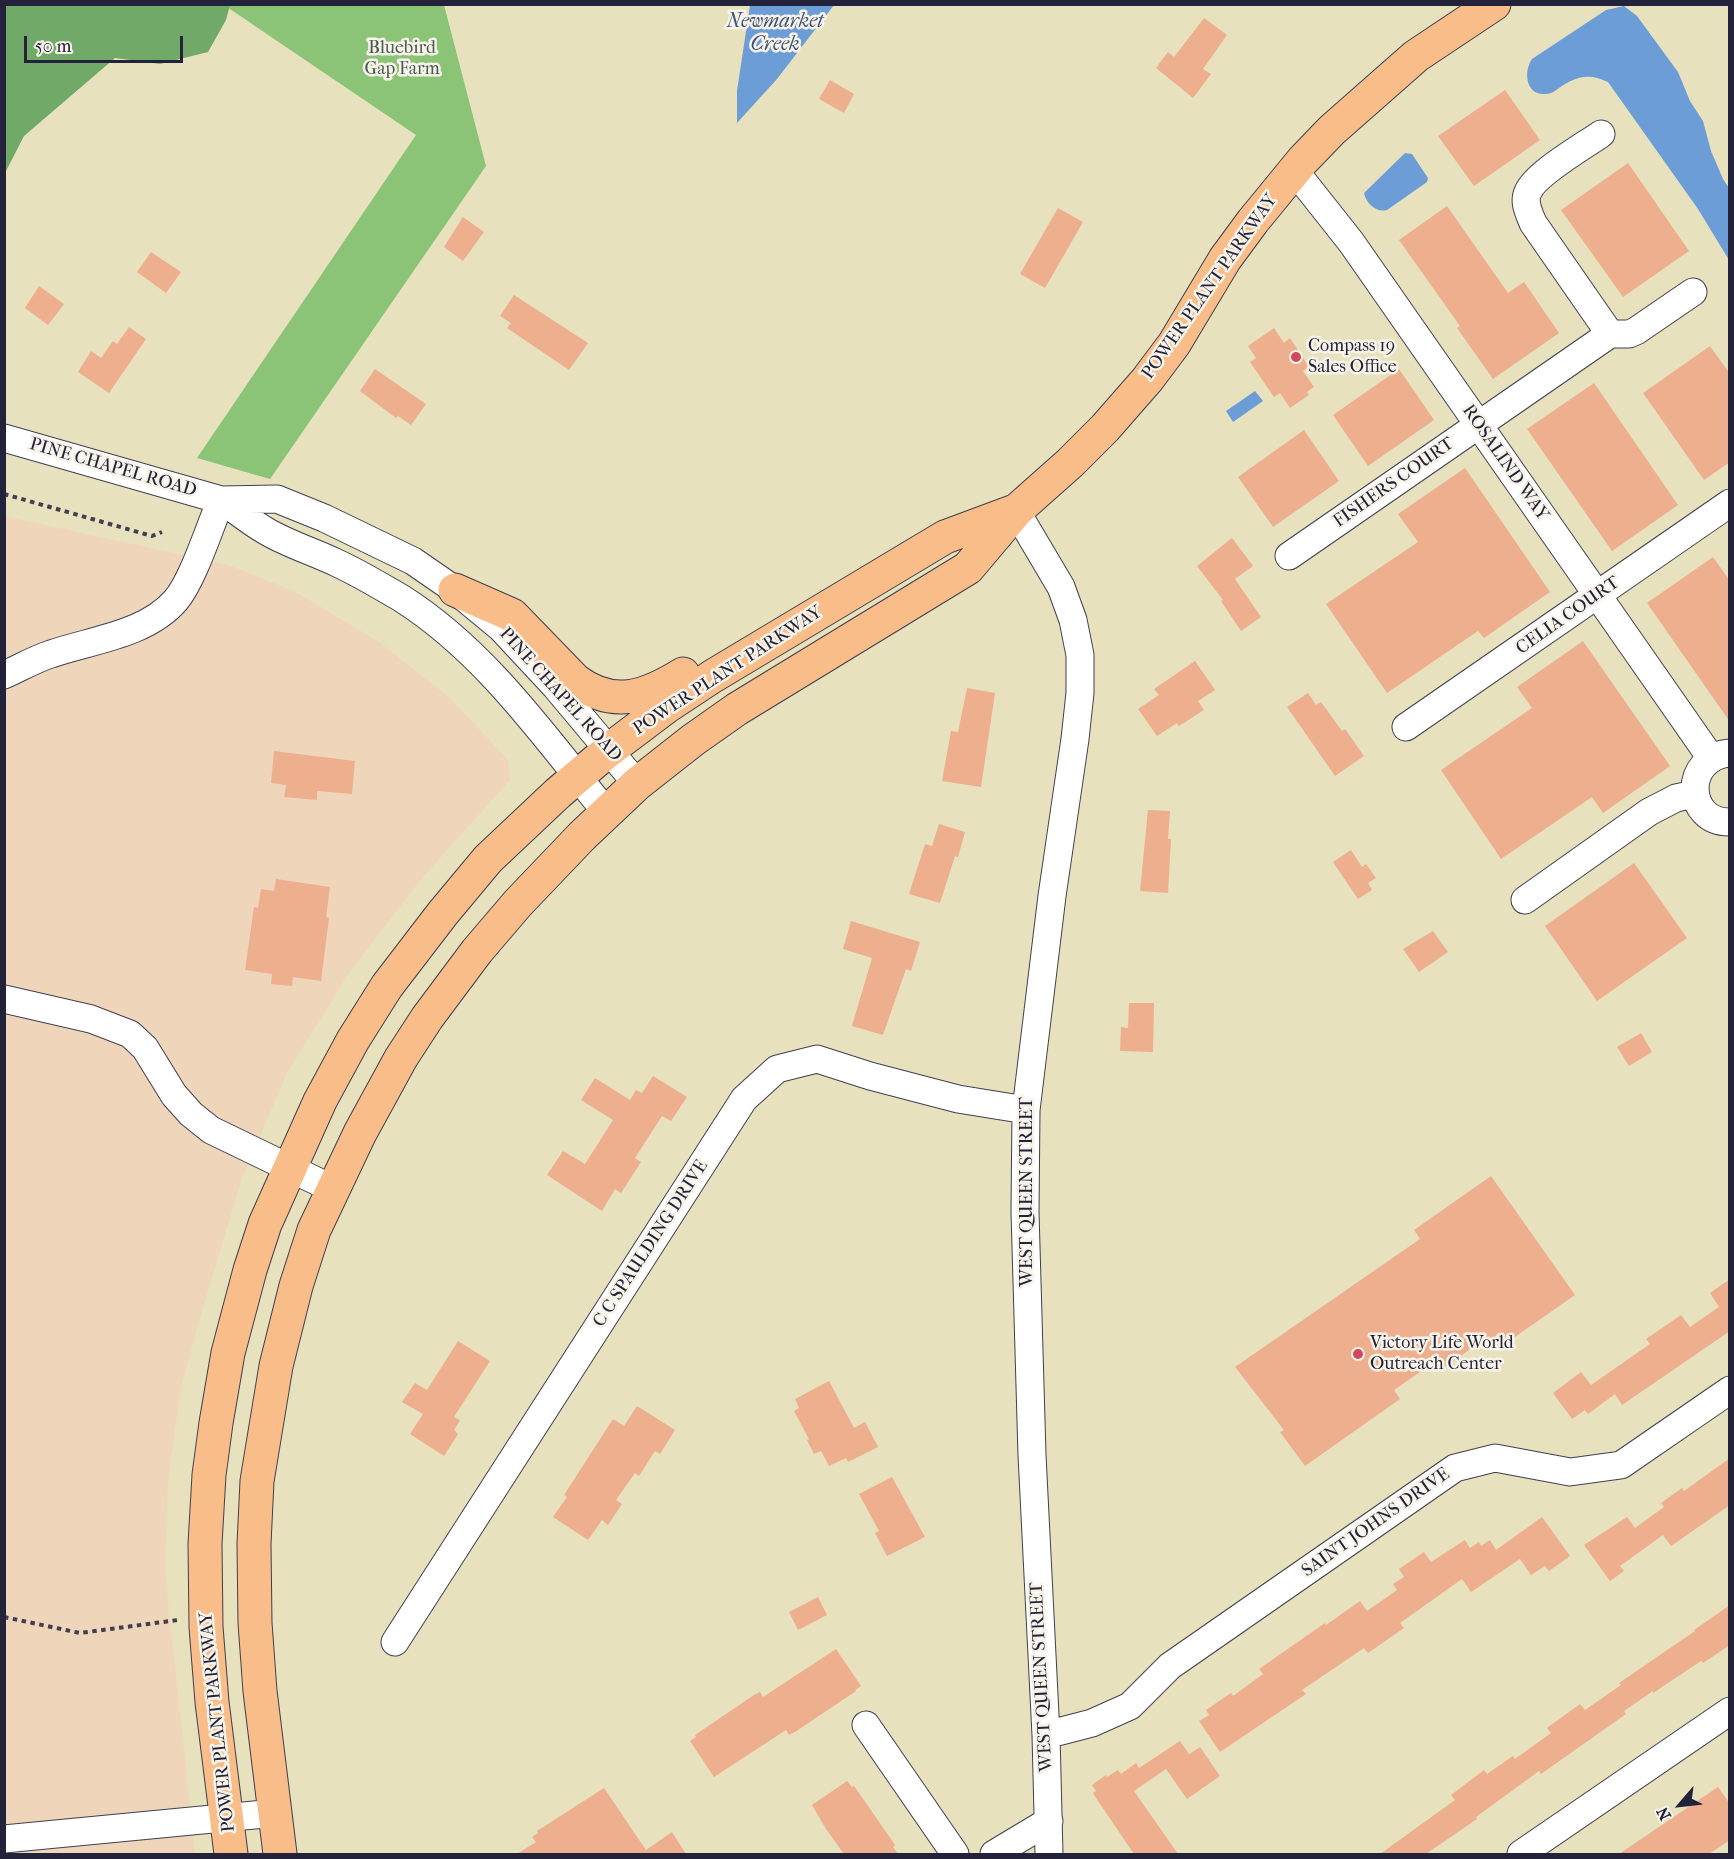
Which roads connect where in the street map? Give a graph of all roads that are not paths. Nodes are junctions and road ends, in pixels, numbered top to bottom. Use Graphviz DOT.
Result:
graph roads {
  1 [pos="1494,4"];
  2 [pos="1601,134"];
  3 [pos="1294,170"];
  4 [pos="1693,292"];
  5 [pos="1610,334"];
  6 [pos="1478,425"];
  7 [pos="4,438"];
  8 [pos="221,500"];
  9 [pos="1730,503"];
  10 [pos="1016,511"];
  11 [pos="1288,556"];
  12 [pos="456,590"];
  13 [pos="1597,596"];
  14 [pos="822,611"];
  15 [pos="4,675"];
  16 [pos="1406,727"];
  17 [pos="609,750"];
  18 [pos="1720,756"];
  19 [pos="577,777"];
  20 [pos="637,784"];
  21 [pos="1695,794"];
  22 [pos="606,813"];
  23 [pos="1730,822"];
  24 [pos="1525,900"];
  25 [pos="4,999"];
  26 [pos="1026,1110"];
  27 [pos="290,1168"];
  28 [pos="333,1189"];
  29 [pos="1730,1390"];
  30 [pos="395,1642"];
  31 [pos="1727,1716"];
  32 [pos="866,1725"];
  33 [pos="1046,1735"];
  34 [pos="275,1813"];
  35 [pos="226,1818"];
  36 [pos="1049,1821"];
  37 [pos="4,1839"];
  38 [pos="231,1854"];
  39 [pos="280,1854"];
  40 [pos="955,1854"];
  41 [pos="994,1854"];
  42 [pos="1049,1854"];
  43 [pos="1521,1854"];
  1 -- 3 [label="main road, POWER PLANT PARKWAY"];
  2 -- 5 [label="street"];
  3 -- 6 [label="street, ROSALIND WAY"];
  3 -- 10 [label="main road, POWER PLANT PARKWAY"];
  4 -- 5 [label="street"];
  5 -- 6 [label="street, FISHERS COURT"];
  6 -- 11 [label="street, FISHERS COURT"];
  6 -- 13 [label="street, ROSALIND WAY"];
  7 -- 8 [label="street, PINE CHAPEL ROAD"];
  8 -- 12 [label="street, PINE CHAPEL ROAD"];
  8 -- 15 [label="street"];
  8 -- 19 [label="street, PINE CHAPEL ROAD"];
  9 -- 13 [label="street, CELIA COURT"];
  10 -- 14 [label="main road, POWER PLANT PARKWAY"];
  10 -- 20 [label="main road, POWER PLANT PARKWAY"];
  10 -- 26 [label="street, WEST QUEEN STREET"];
  12 -- 14 [label="main road"];
  12 -- 17 [label="street, PINE CHAPEL ROAD"];
  13 -- 16 [label="street, CELIA COURT"];
  13 -- 18 [label="street, ROSALIND WAY"];
  14 -- 17 [label="main road, POWER PLANT PARKWAY"];
  17 -- 19 [label="main road, POWER PLANT PARKWAY"];
  17 -- 20 [label="street, PINE CHAPEL ROAD"];
  18 -- 21 [label="street"];
  19 -- 22 [label="street, PINE CHAPEL ROAD"];
  19 -- 27 [label="main road, POWER PLANT PARKWAY"];
  20 -- 22 [label="main road, POWER PLANT PARKWAY"];
  21 -- 23 [label="street"];
  21 -- 24 [label="street"];
  22 -- 28 [label="main road, POWER PLANT PARKWAY"];
  25 -- 27 [label="street"];
  26 -- 30 [label="street, C C SPAULDING DRIVE"];
  26 -- 33 [label="street, WEST QUEEN STREET"];
  27 -- 28 [label="street"];
  27 -- 35 [label="main road, POWER PLANT PARKWAY"];
  28 -- 34 [label="main road, POWER PLANT PARKWAY"];
  29 -- 33 [label="street, SAINT JOHNS DRIVE"];
  31 -- 43 [label="street"];
  32 -- 40 [label="street"];
  33 -- 36 [label="street, WEST QUEEN STREET"];
  34 -- 35 [label="street"];
  34 -- 39 [label="main road, POWER PLANT PARKWAY"];
  35 -- 37 [label="street"];
  35 -- 38 [label="main road, POWER PLANT PARKWAY"];
  36 -- 41 [label="street"];
  36 -- 42 [label="street, WEST QUEEN STREET"];
}
